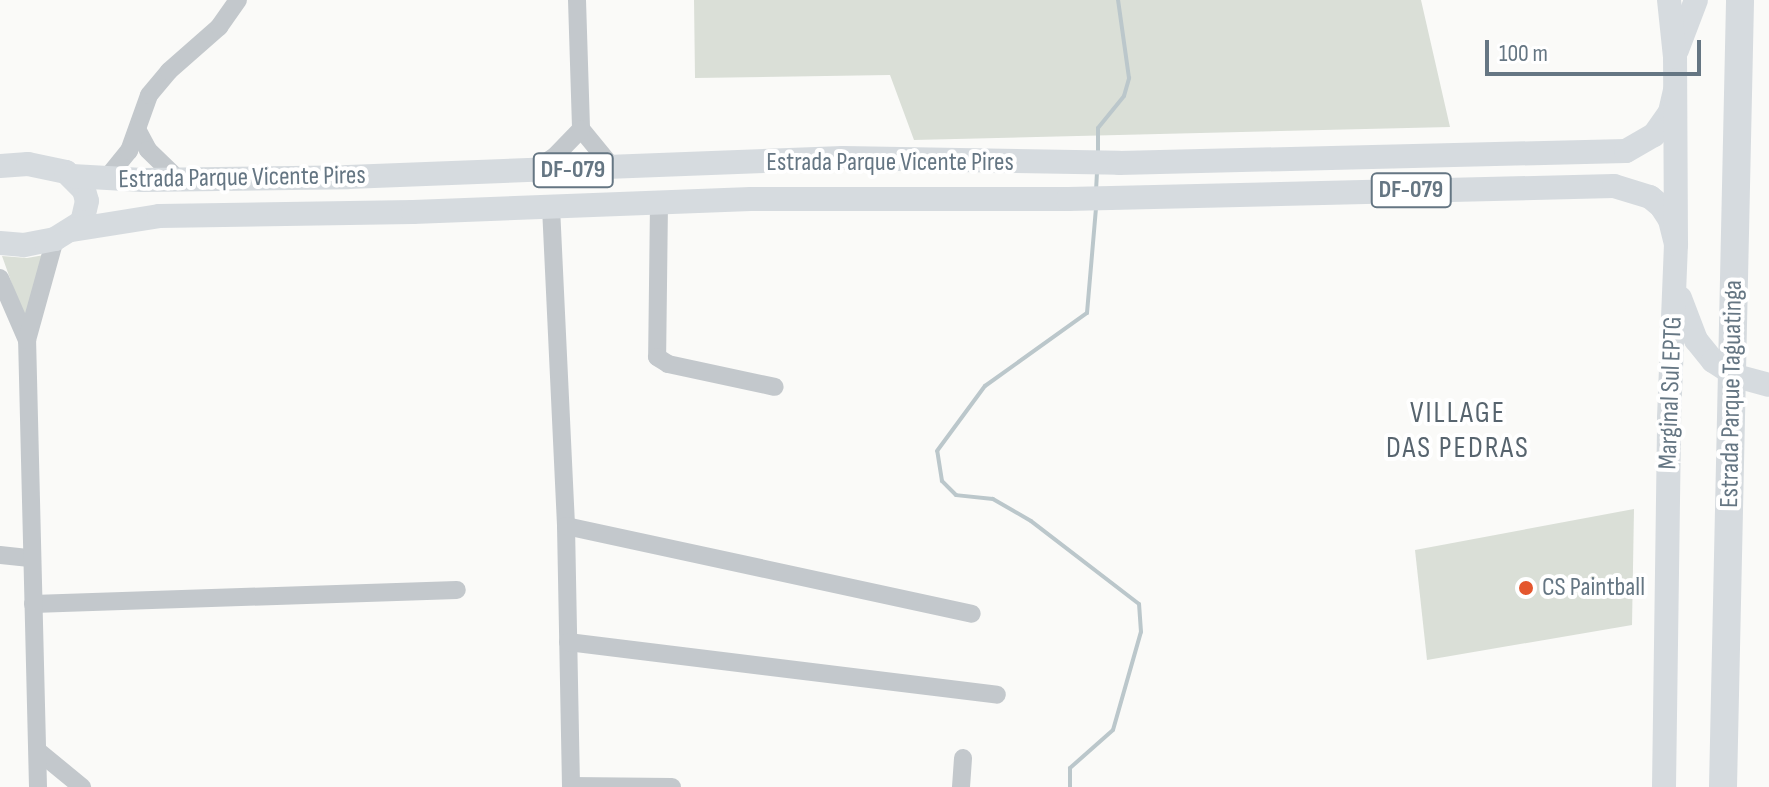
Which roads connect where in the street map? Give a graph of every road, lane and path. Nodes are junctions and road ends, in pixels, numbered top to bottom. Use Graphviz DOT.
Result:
graph roads {
  1 [pos="238,0"];
  2 [pos="577,0"];
  3 [pos="1669,0"];
  4 [pos="1696,0"];
  5 [pos="1740,0"];
  6 [pos="1675,57"];
  7 [pos="1675,91"];
  8 [pos="581,129"];
  9 [pos="138,131"];
  10 [pos="798,161"];
  11 [pos="0,166"];
  12 [pos="613,168"];
  13 [pos="531,171"];
  14 [pos="72,176"];
  15 [pos="106,179"];
  16 [pos="178,179"];
  17 [pos="792,200"];
  18 [pos="659,203"];
  19 [pos="551,207"];
  20 [pos="64,234"];
  21 [pos="0,243"];
  22 [pos="1676,244"];
  23 [pos="1675,272"];
  24 [pos="0,278"];
  25 [pos="27,340"];
  26 [pos="1769,385"];
  27 [pos="775,387"];
  28 [pos="566,526"];
  29 [pos="0,555"];
  30 [pos="30,558"];
  31 [pos="457,590"];
  32 [pos="33,604"];
  33 [pos="972,614"];
  34 [pos="568,642"];
  35 [pos="997,695"];
  36 [pos="38,751"];
  37 [pos="963,758"];
  38 [pos="571,786"];
  39 [pos="38,787"];
  40 [pos="82,787"];
  41 [pos="672,787"];
  42 [pos="961,787"];
  43 [pos="1664,787"];
  44 [pos="1723,787"];
  1 -- 9 [label="street"];
  2 -- 8 [label="street"];
  3 -- 6 [label="main road, Marginal Sul EPTG"];
  4 -- 6 [label="main road"];
  5 -- 44 [label="highway, Estrada Parque Taguatinga"];
  6 -- 7 [label="main road, Marginal Sul EPTG"];
  7 -- 10 [label="main road, Estrada Parque Vicente Pires / DF-079"];
  7 -- 22 [label="main road, Marginal Sul EPTG"];
  8 -- 12 [label="street"];
  8 -- 13 [label="street"];
  9 -- 15 [label="street"];
  9 -- 16 [label="street"];
  10 -- 12 [label="main road, Estrada Parque Vicente Pires / DF-079"];
  10 -- 17 [label="main road"];
  11 -- 14 [label="main road, DF-079"];
  12 -- 13 [label="main road, Estrada Parque Vicente Pires / DF-079"];
  13 -- 16 [label="main road, Estrada Parque Vicente Pires / DF-079"];
  14 -- 15 [label="main road, Estrada Parque Vicente Pires / DF-079"];
  14 -- 20 [label="main road"];
  15 -- 16 [label="main road, Estrada Parque Vicente Pires / DF-079"];
  17 -- 18 [label="main road, Estrada Parque Vicente Pires / DF-079"];
  17 -- 22 [label="main road, Estrada Parque Vicente Pires / DF-079"];
  18 -- 19 [label="main road, Estrada Parque Vicente Pires / DF-079"];
  18 -- 27 [label="street"];
  19 -- 20 [label="main road, Estrada Parque Vicente Pires / DF-079"];
  19 -- 28 [label="street"];
  20 -- 21 [label="main road, DF-079"];
  20 -- 25 [label="street"];
  22 -- 23 [label="main road, Marginal Sul EPTG"];
  23 -- 26 [label="main road"];
  23 -- 43 [label="main road, Marginal Sul EPTG"];
  24 -- 25 [label="street"];
  25 -- 30 [label="street"];
  28 -- 33 [label="street"];
  28 -- 34 [label="street"];
  29 -- 30 [label="street"];
  30 -- 32 [label="street"];
  31 -- 32 [label="street"];
  32 -- 36 [label="street"];
  34 -- 35 [label="street"];
  34 -- 38 [label="street"];
  36 -- 39 [label="street"];
  36 -- 40 [label="street"];
  37 -- 42 [label="street"];
  38 -- 41 [label="street"];
}
